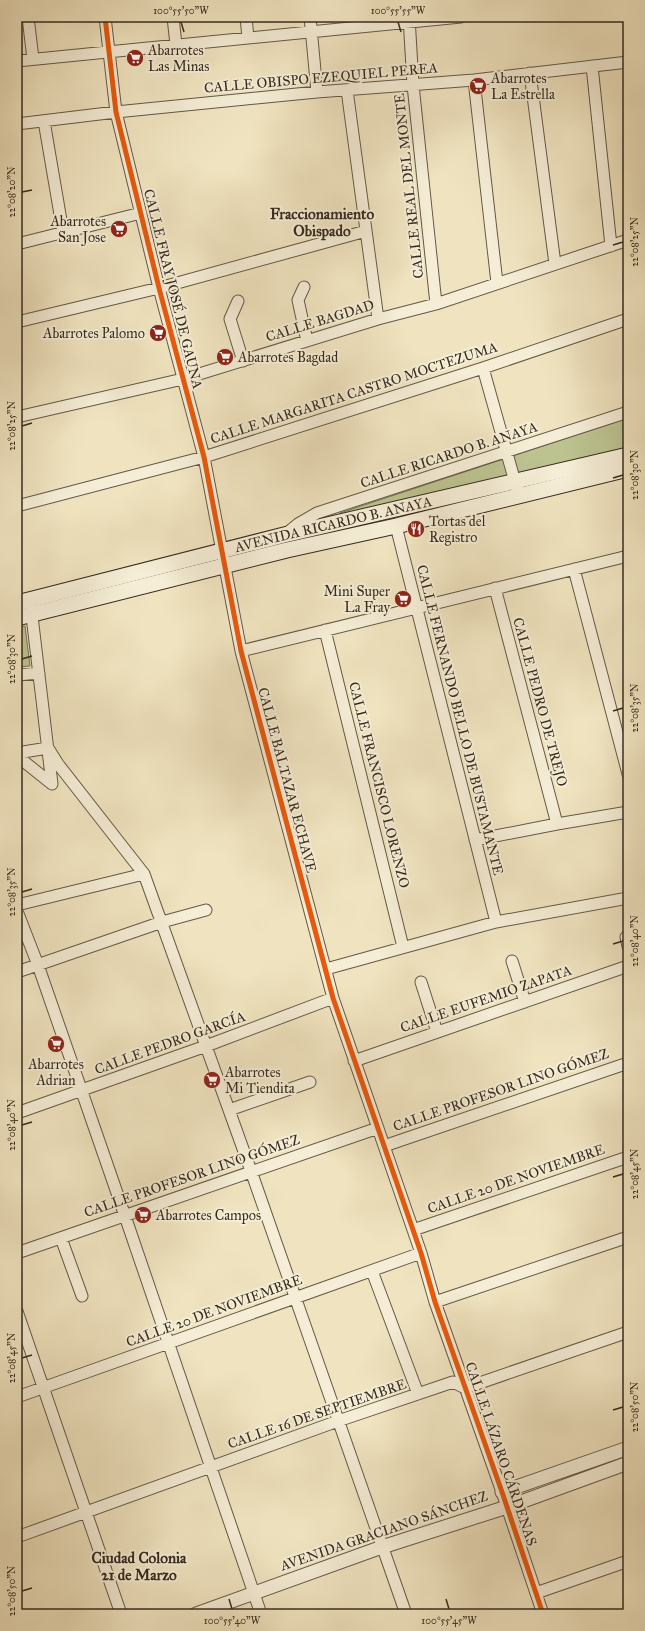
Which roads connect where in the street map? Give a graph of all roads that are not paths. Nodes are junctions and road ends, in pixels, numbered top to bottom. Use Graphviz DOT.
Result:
graph roads {
  1 [pos="28,17"];
  2 [pos="105,17"];
  3 [pos="173,17"];
  4 [pos="246,17"];
  5 [pos="310,17"];
  6 [pos="461,17"];
  7 [pos="409,20"];
  8 [pos="311,32"];
  9 [pos="248,38"];
  10 [pos="176,45"];
  11 [pos="109,52"];
  12 [pos="33,59"];
  13 [pos="17,61"];
  14 [pos="628,62"];
  15 [pos="592,66"];
  16 [pos="530,73"];
  17 [pos="474,80"];
  18 [pos="413,86"];
  19 [pos="347,90"];
  20 [pos="317,92"];
  21 [pos="116,112"];
  22 [pos="44,120"];
  23 [pos="17,124"];
  24 [pos="141,212"];
  25 [pos="366,231"];
  26 [pos="63,232"];
  27 [pos="628,240"];
  28 [pos="17,244"];
  29 [pos="611,246"];
  30 [pos="555,264"];
  31 [pos="497,283"];
  32 [pos="304,287"];
  33 [pos="159,288"];
  34 [pos="238,301"];
  35 [pos="436,304"];
  36 [pos="378,319"];
  37 [pos="628,319"];
  38 [pos="17,322"];
  39 [pos="307,341"];
  40 [pos="243,361"];
  41 [pos="483,368"];
  42 [pos="183,379"];
  43 [pos="628,412"];
  44 [pos="17,417"];
  45 [pos="507,452"];
  46 [pos="628,455"];
  47 [pos="204,457"];
  48 [pos="628,469"];
  49 [pos="517,489"];
  50 [pos="17,506"];
  51 [pos="396,526"];
  52 [pos="284,535"];
  53 [pos="628,556"];
  54 [pos="224,558"];
  55 [pos="574,569"];
  56 [pos="495,588"];
  57 [pos="26,606"];
  58 [pos="416,608"];
  59 [pos="17,618"];
  60 [pos="325,630"];
  61 [pos="241,651"];
  62 [pos="39,673"];
  63 [pos="17,675"];
  64 [pos="48,748"];
  65 [pos="17,754"];
  66 [pos="628,774"];
  67 [pos="628,812"];
  68 [pos="557,824"];
  69 [pos="475,840"];
  70 [pos="144,874"];
  71 [pos="628,898"];
  72 [pos="17,905"];
  73 [pos="206,910"];
  74 [pos="17,911"];
  75 [pos="162,922"];
  76 [pos="496,922"];
  77 [pos="403,947"];
  78 [pos="512,961"];
  79 [pos="38,965"];
  80 [pos="628,966"];
  81 [pos="326,969"];
  82 [pos="17,972"];
  83 [pos="421,982"];
  84 [pos="333,998"];
  85 [pos="525,1002"];
  86 [pos="437,1032"];
  87 [pos="206,1046"];
  88 [pos="354,1061"];
  89 [pos="628,1063"];
  90 [pos="310,1082"];
  91 [pos="81,1091"];
  92 [pos="229,1110"];
  93 [pos="17,1113"];
  94 [pos="378,1128"];
  95 [pos="384,1146"];
  96 [pos="628,1158"];
  97 [pos="251,1171"];
  98 [pos="125,1216"];
  99 [pos="413,1230"];
  100 [pos="628,1237"];
  101 [pos="61,1238"];
  102 [pos="17,1252"];
  103 [pos="421,1254"];
  104 [pos="372,1271"];
  105 [pos="82,1296"];
  106 [pos="296,1298"];
  107 [pos="435,1302"];
  108 [pos="17,1311"];
  109 [pos="628,1332"];
  110 [pos="169,1343"];
  111 [pos="42,1388"];
  112 [pos="465,1388"];
  113 [pos="418,1394"];
  114 [pos="17,1397"];
  115 [pos="338,1421"];
  116 [pos="628,1448"];
  117 [pos="628,1464"];
  118 [pos="211,1467"];
  119 [pos="502,1492"];
  120 [pos="507,1507"];
  121 [pos="86,1512"];
  122 [pos="17,1537"];
  123 [pos="382,1547"];
  124 [pos="628,1561"];
  125 [pos="254,1593"];
  126 [pos="536,1593"];
  127 [pos="121,1614"];
  128 [pos="196,1614"];
  129 [pos="262,1614"];
  130 [pos="406,1614"];
  131 [pos="543,1614"];
  1 -- 12 [label="street"];
  2 -- 11 [label="street, CALLE FRAY JOSÉ DE GAUNA"];
  3 -- 10 [label="street"];
  4 -- 9 [label="street"];
  5 -- 8 [label="street"];
  6 -- 7 [label="street"];
  7 -- 8 [label="street"];
  7 -- 18 [label="street, CALLE REAL DEL MONTE"];
  8 -- 9 [label="street"];
  8 -- 20 [label="street"];
  9 -- 10 [label="street"];
  10 -- 11 [label="street"];
  11 -- 12 [label="street"];
  11 -- 21 [label="street, CALLE FRAY JOSÉ DE GAUNA"];
  12 -- 13 [label="street"];
  14 -- 15 [label="street, CALLE OBISPO EZEQUIEL PEREA"];
  15 -- 16 [label="street, CALLE OBISPO EZEQUIEL PEREA"];
  15 -- 29 [label="street"];
  16 -- 17 [label="street, CALLE OBISPO EZEQUIEL PEREA"];
  16 -- 30 [label="street"];
  17 -- 18 [label="street, CALLE OBISPO EZEQUIEL PEREA"];
  17 -- 31 [label="street"];
  18 -- 19 [label="street, CALLE OBISPO EZEQUIEL PEREA"];
  18 -- 35 [label="street, CALLE REAL DEL MONTE"];
  19 -- 20 [label="street, CALLE OBISPO EZEQUIEL PEREA"];
  19 -- 25 [label="street"];
  20 -- 21 [label="street, CALLE OBISPO EZEQUIEL PEREA"];
  21 -- 22 [label="street, CALLE OBISPO EZEQUIEL PEREA"];
  21 -- 24 [label="street, CALLE FRAY JOSÉ DE GAUNA"];
  22 -- 23 [label="street, CALLE OBISPO EZEQUIEL PEREA"];
  22 -- 26 [label="street"];
  24 -- 26 [label="street"];
  24 -- 33 [label="street, CALLE FRAY JOSÉ DE GAUNA"];
  25 -- 33 [label="street"];
  25 -- 36 [label="street"];
  26 -- 28 [label="street"];
  27 -- 29 [label="street, CALLE BAGDAD"];
  29 -- 30 [label="street, CALLE BAGDAD"];
  30 -- 31 [label="street, CALLE BAGDAD"];
  31 -- 35 [label="street, CALLE BAGDAD"];
  32 -- 39 [label="street"];
  33 -- 38 [label="street"];
  33 -- 42 [label="street, CALLE FRAY JOSÉ DE GAUNA"];
  34 -- 40 [label="street"];
  35 -- 36 [label="street, CALLE BAGDAD"];
  36 -- 39 [label="street, CALLE BAGDAD"];
  37 -- 41 [label="street, CALLE MARGARITA CASTRO MOCTEZUMA"];
  39 -- 40 [label="street, CALLE BAGDAD"];
  40 -- 42 [label="street, CALLE BAGDAD"];
  41 -- 45 [label="street"];
  41 -- 47 [label="street, CALLE MARGARITA CASTRO MOCTEZUMA"];
  42 -- 44 [label="street, CALLE BAGDAD"];
  42 -- 47 [label="street, CALLE FRAY JOSÉ DE GAUNA"];
  43 -- 45 [label="street, CALLE RICARDO B. ANAYA"];
  45 -- 49 [label="street"];
  45 -- 52 [label="street, CALLE RICARDO B. ANAYA"];
  46 -- 49 [label="main road, AVENIDA RICARDO B. ANAYA"];
  47 -- 50 [label="street, CALLE MARGARITA CASTRO MOCTEZUMA"];
  47 -- 54 [label="street, CALLE FRAY JOSÉ DE GAUNA"];
  48 -- 49 [label="main road, AVENIDA RICARDO B. ANAYA"];
  49 -- 51 [label="main road, AVENIDA RICARDO B. ANAYA"];
  49 -- 52 [label="main road, AVENIDA RICARDO B. ANAYA"];
  51 -- 54 [label="main road, AVENIDA RICARDO B. ANAYA"];
  51 -- 58 [label="street, CALLE FERNANDO BELLO DE BUSTAMANTE"];
  52 -- 54 [label="main road, AVENIDA RICARDO B. ANAYA"];
  53 -- 55 [label="street"];
  54 -- 57 [label="main road, AVENIDA RICARDO B. ANAYA"];
  54 -- 61 [label="street, CALLE BALTAZAR ECHAVE"];
  55 -- 56 [label="street"];
  55 -- 66 [label="street"];
  56 -- 58 [label="street"];
  56 -- 68 [label="street, CALLE PEDRO DE TREJO"];
  57 -- 59 [label="main road, AVENIDA RICARDO B. ANAYA"];
  57 -- 62 [label="street"];
  58 -- 60 [label="street"];
  58 -- 69 [label="street, CALLE FERNANDO BELLO DE BUSTAMANTE"];
  60 -- 61 [label="street"];
  60 -- 77 [label="street, CALLE FRANCISCO LORENZO"];
  61 -- 81 [label="street, CALLE BALTAZAR ECHAVE"];
  62 -- 63 [label="street"];
  62 -- 64 [label="street"];
  64 -- 65 [label="street"];
  64 -- 65 [label="street"];
  64 -- 70 [label="street"];
  67 -- 68 [label="street"];
  68 -- 69 [label="street"];
  69 -- 76 [label="street, CALLE FERNANDO BELLO DE BUSTAMANTE"];
  70 -- 72 [label="street"];
  70 -- 75 [label="street"];
  71 -- 76 [label="street"];
  73 -- 75 [label="street"];
  74 -- 79 [label="street"];
  75 -- 79 [label="street"];
  75 -- 87 [label="street"];
  76 -- 77 [label="street"];
  77 -- 81 [label="street"];
  78 -- 85 [label="street"];
  79 -- 82 [label="street"];
  79 -- 91 [label="street"];
  80 -- 85 [label="street, CALLE EUFEMIO ZAPATA"];
  81 -- 84 [label="street, CALLE BALTAZAR ECHAVE"];
  83 -- 86 [label="street"];
  84 -- 87 [label="street, CALLE PEDRO GARCÍA"];
  84 -- 88 [label="street, CALLE BALTAZAR ECHAVE"];
  85 -- 86 [label="street, CALLE EUFEMIO ZAPATA"];
  86 -- 88 [label="street, CALLE EUFEMIO ZAPATA"];
  87 -- 91 [label="street, CALLE PEDRO GARCÍA"];
  87 -- 92 [label="street"];
  88 -- 94 [label="street, CALLE BALTAZAR ECHAVE"];
  89 -- 95 [label="street, CALLE PROFESOR LINO GÓMEZ"];
  90 -- 92 [label="street"];
  91 -- 93 [label="street, CALLE PEDRO GARCÍA"];
  91 -- 98 [label="street"];
  92 -- 97 [label="street"];
  94 -- 95 [label="street, CALLE BALTAZAR ECHAVE"];
  94 -- 97 [label="street, CALLE PROFESOR LINO GÓMEZ"];
  95 -- 99 [label="street, CALLE LÁZARO CÁRDENAS"];
  96 -- 99 [label="street, CALLE 20 DE NOVIEMBRE"];
  97 -- 98 [label="street, CALLE PROFESOR LINO GÓMEZ"];
  97 -- 106 [label="street"];
  98 -- 101 [label="street, CALLE PROFESOR LINO GÓMEZ"];
  98 -- 110 [label="street"];
  99 -- 103 [label="street, CALLE LÁZARO CÁRDENAS"];
  100 -- 107 [label="street"];
  101 -- 102 [label="street, CALLE PROFESOR LINO GÓMEZ"];
  101 -- 105 [label="street"];
  103 -- 104 [label="street, CALLE 20 DE NOVIEMBRE"];
  103 -- 107 [label="street, CALLE LÁZARO CÁRDENAS"];
  104 -- 106 [label="street, CALLE 20 DE NOVIEMBRE"];
  104 -- 113 [label="street"];
  106 -- 110 [label="street, CALLE 20 DE NOVIEMBRE"];
  106 -- 115 [label="street"];
  107 -- 112 [label="street, CALLE LÁZARO CÁRDENAS"];
  108 -- 111 [label="street"];
  109 -- 112 [label="street"];
  110 -- 111 [label="street, CALLE 20 DE NOVIEMBRE"];
  110 -- 118 [label="street"];
  111 -- 114 [label="street, CALLE 20 DE NOVIEMBRE"];
  111 -- 121 [label="street"];
  112 -- 113 [label="street, CALLE 16 DE SEPTIEMBRE"];
  112 -- 119 [label="street, CALLE LÁZARO CÁRDENAS"];
  113 -- 115 [label="street, CALLE 16 DE SEPTIEMBRE"];
  115 -- 118 [label="street, CALLE 16 DE SEPTIEMBRE"];
  115 -- 123 [label="street"];
  116 -- 119 [label="street, AVENIDA GRACIANO SÁNCHEZ"];
  117 -- 120 [label="street, AVENIDA GRACIANO SÁNCHEZ"];
  118 -- 121 [label="street, CALLE 16 DE SEPTIEMBRE"];
  118 -- 125 [label="street"];
  119 -- 120 [label="street, CALLE LÁZARO CÁRDENAS"];
  120 -- 123 [label="street, AVENIDA GRACIANO SÁNCHEZ"];
  120 -- 126 [label="street, CALLE LÁZARO CÁRDENAS"];
  121 -- 122 [label="street, CALLE 16 DE SEPTIEMBRE"];
  121 -- 127 [label="street"];
  123 -- 125 [label="street, AVENIDA GRACIANO SÁNCHEZ"];
  123 -- 130 [label="street"];
  124 -- 126 [label="street"];
  125 -- 128 [label="street, AVENIDA GRACIANO SÁNCHEZ"];
  125 -- 129 [label="street"];
  126 -- 131 [label="street, CALLE LÁZARO CÁRDENAS"];
}
